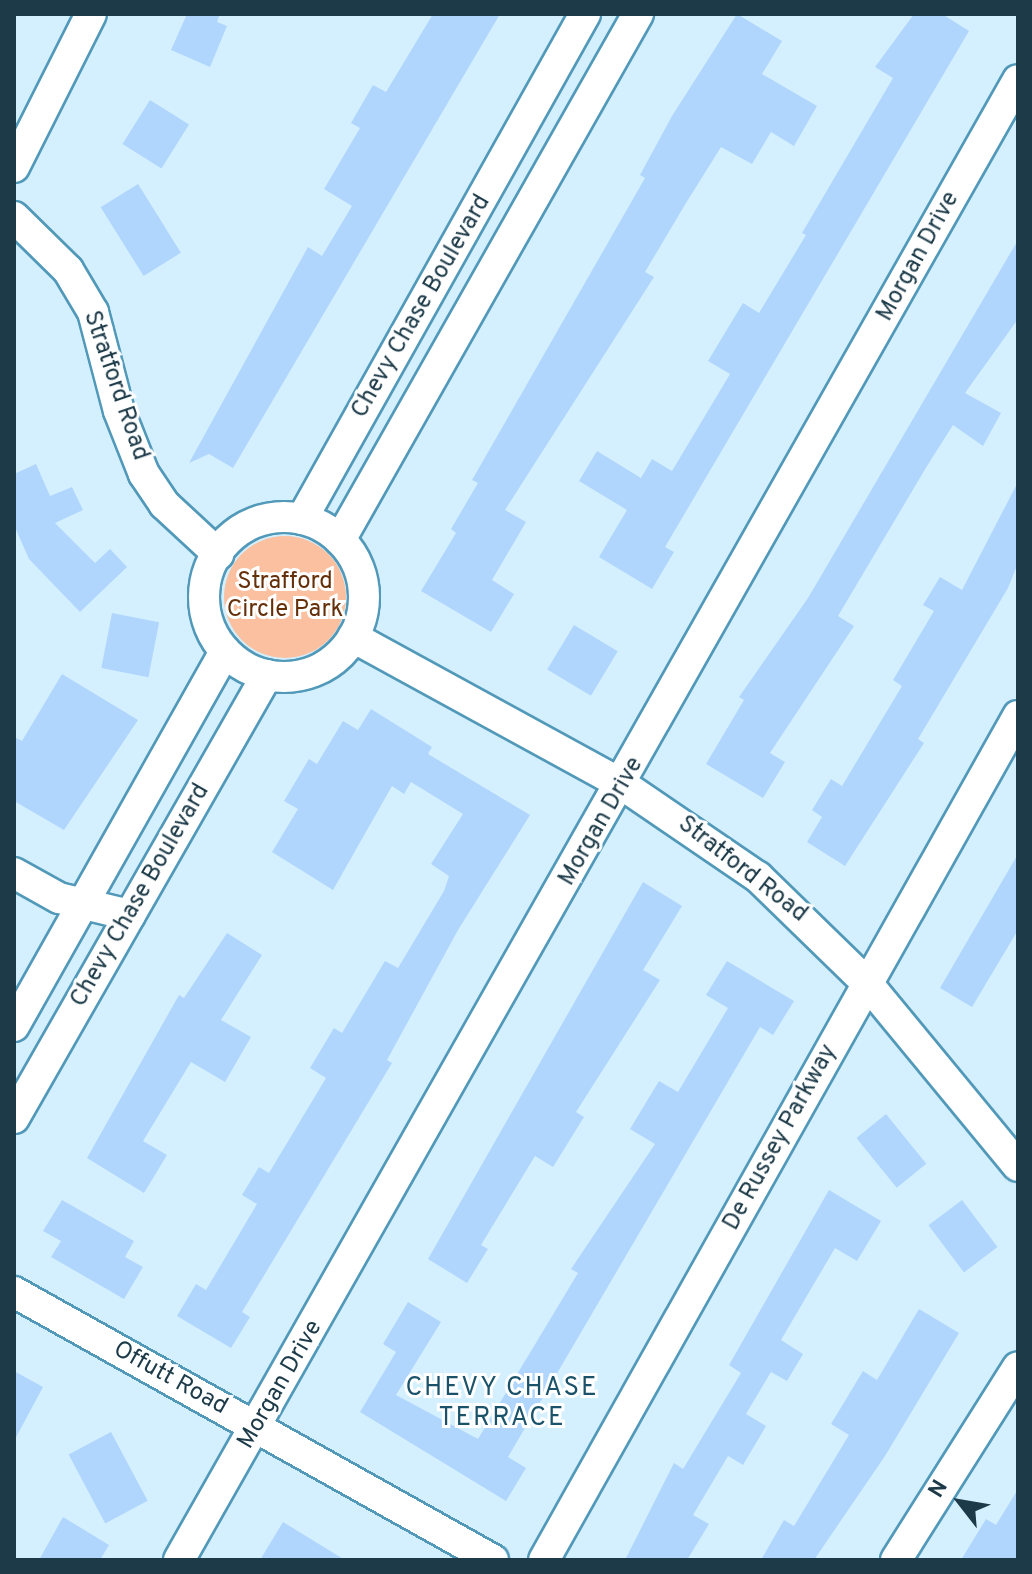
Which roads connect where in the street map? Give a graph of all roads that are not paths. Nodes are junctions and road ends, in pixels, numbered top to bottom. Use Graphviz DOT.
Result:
graph roads {
  1 [pos="91,14"];
  2 [pos="585,14"];
  3 [pos="638,14"];
  4 [pos="1018,80"];
  5 [pos="518,138"];
  6 [pos="557,161"];
  7 [pos="14,167"];
  8 [pos="14,217"];
  9 [pos="302,519"];
  10 [pos="340,540"];
  11 [pos="218,554"];
  12 [pos="353,637"];
  13 [pos="225,651"];
  14 [pos="267,675"];
  15 [pos="1018,716"];
  16 [pos="623,785"];
  17 [pos="14,873"];
  18 [pos="84,904"];
  19 [pos="130,915"];
  20 [pos="867,983"];
  21 [pos="14,1026"];
  22 [pos="14,1118"];
  23 [pos="1018,1166"];
  24 [pos="14,1292"];
  25 [pos="1018,1367"];
  26 [pos="257,1427"];
  27 [pos="179,1560"];
  28 [pos="493,1560"];
  29 [pos="544,1560"];
  30 [pos="896,1560"];
  1 -- 7 [label="street"];
  2 -- 5 [label="street, Chevy Chase Boulevard"];
  3 -- 6 [label="street, Chevy Chase Boulevard"];
  4 -- 16 [label="street, Morgan Drive"];
  5 -- 6 [label="street"];
  5 -- 9 [label="street, Chevy Chase Boulevard"];
  6 -- 10 [label="street, Chevy Chase Boulevard"];
  8 -- 11 [label="street, Stratford Road"];
  9 -- 10 [label="street"];
  9 -- 11 [label="street"];
  10 -- 12 [label="street"];
  11 -- 13 [label="street"];
  12 -- 14 [label="street"];
  12 -- 16 [label="street, Stratford Road"];
  13 -- 14 [label="street"];
  13 -- 18 [label="street, Chevy Chase Boulevard"];
  14 -- 19 [label="street, Chevy Chase Boulevard"];
  15 -- 20 [label="street, De Russey Parkway"];
  16 -- 20 [label="street, Stratford Road"];
  16 -- 26 [label="street, Morgan Drive"];
  17 -- 18 [label="street"];
  18 -- 19 [label="street"];
  18 -- 21 [label="street, Chevy Chase Boulevard"];
  19 -- 22 [label="street, Chevy Chase Boulevard"];
  20 -- 23 [label="street, Stratford Road"];
  20 -- 29 [label="street, De Russey Parkway"];
  24 -- 26 [label="street, Offutt Road"];
  25 -- 30 [label="street"];
  26 -- 27 [label="street, Morgan Drive"];
  26 -- 28 [label="street, Offutt Road"];
}
